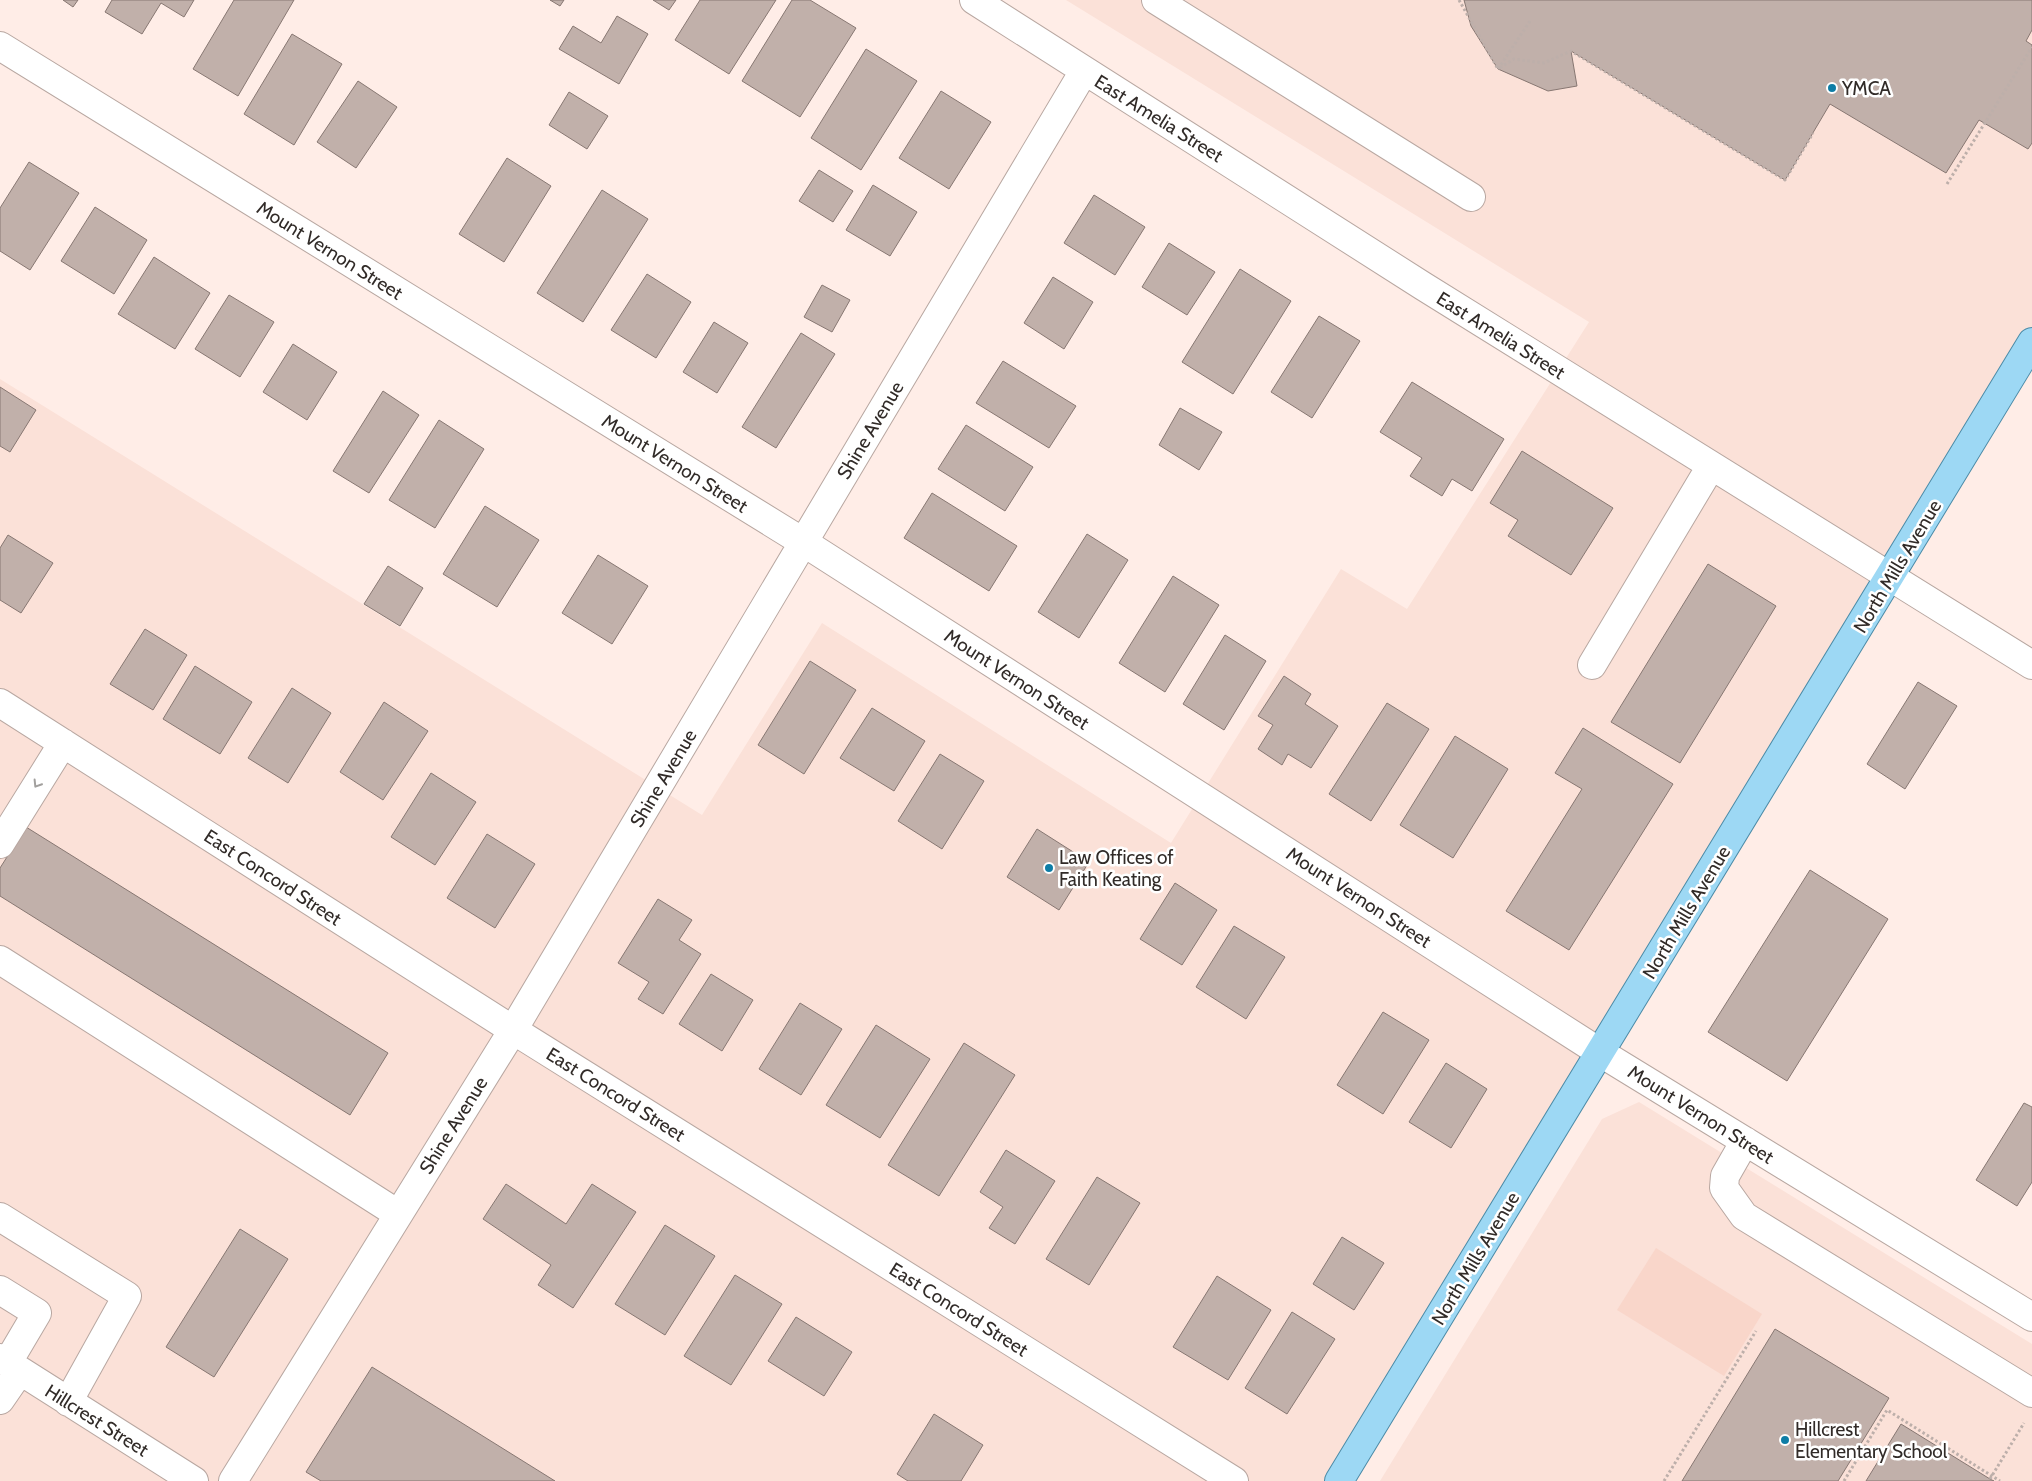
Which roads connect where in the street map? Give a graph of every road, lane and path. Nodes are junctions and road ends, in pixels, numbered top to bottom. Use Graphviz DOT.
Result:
graph roads {
  1 [pos="974,0"];
  2 [pos="1156,0"];
  3 [pos="1458,0"];
  4 [pos="1530,20"];
  5 [pos="0,46"];
  6 [pos="2032,47"];
  7 [pos="1498,69"];
  8 [pos="1084,70"];
  9 [pos="1813,133"];
  10 [pos="1947,184"];
  11 [pos="1471,197"];
  12 [pos="2032,342"];
  13 [pos="1711,466"];
  14 [pos="803,542"];
  15 [pos="1890,578"];
  16 [pos="1592,665"];
  17 [pos="2032,665"];
  18 [pos="0,703"];
  19 [pos="63,743"];
  20 [pos="0,844"];
  21 [pos="0,960"];
  22 [pos="513,1030"];
  23 [pos="1601,1052"];
  24 [pos="1745,1141"];
  25 [pos="398,1214"];
  26 [pos="0,1217"];
  27 [pos="0,1290"];
  28 [pos="2032,1316"];
  29 [pos="1756,1330"];
  30 [pos="9,1364"];
  31 [pos="2032,1393"];
  32 [pos="0,1400"];
  33 [pos="68,1402"];
  34 [pos="2026,1421"];
  35 [pos="1991,1478"];
  36 [pos="194,1481"];
  37 [pos="234,1481"];
  38 [pos="1234,1481"];
  39 [pos="1338,1481"];
  40 [pos="1664,1481"];
  41 [pos="1844,1481"];
  42 [pos="2000,1481"];
  1 -- 8 [label="street, East Amelia Street"];
  2 -- 11 [label="street"];
  3 -- 7 [label="path"];
  4 -- 7 [label="path"];
  5 -- 14 [label="street, Mount Vernon Street"];
  6 -- 10 [label="path"];
  7 -- 9 [label="path"];
  8 -- 13 [label="street, East Amelia Street"];
  8 -- 14 [label="street, Shine Avenue"];
  12 -- 15 [label="main road, North Mills Avenue"];
  13 -- 15 [label="street, East Amelia Street"];
  13 -- 16 [label="street"];
  14 -- 22 [label="street, Shine Avenue"];
  14 -- 23 [label="street, Mount Vernon Street"];
  15 -- 17 [label="street, East Amelia Street"];
  15 -- 23 [label="main road, North Mills Avenue"];
  18 -- 19 [label="street, East Concord Street"];
  19 -- 20 [label="street, one-way"];
  19 -- 22 [label="street, East Concord Street"];
  21 -- 25 [label="street"];
  22 -- 25 [label="street, Shine Avenue"];
  22 -- 38 [label="street, East Concord Street"];
  23 -- 24 [label="street, Mount Vernon Street"];
  23 -- 39 [label="main road, North Mills Avenue"];
  24 -- 28 [label="street, Mount Vernon Street"];
  24 -- 31 [label="street"];
  25 -- 37 [label="street, Shine Avenue"];
  26 -- 33 [label="street"];
  27 -- 30 [label="street"];
  29 -- 40 [label="path"];
  30 -- 32 [label="street"];
  30 -- 33 [label="street, Hillcrest Street"];
  33 -- 36 [label="street, Hillcrest Street"];
  34 -- 35 [label="path"];
  35 -- 41 [label="path"];
  35 -- 42 [label="path"];
}
